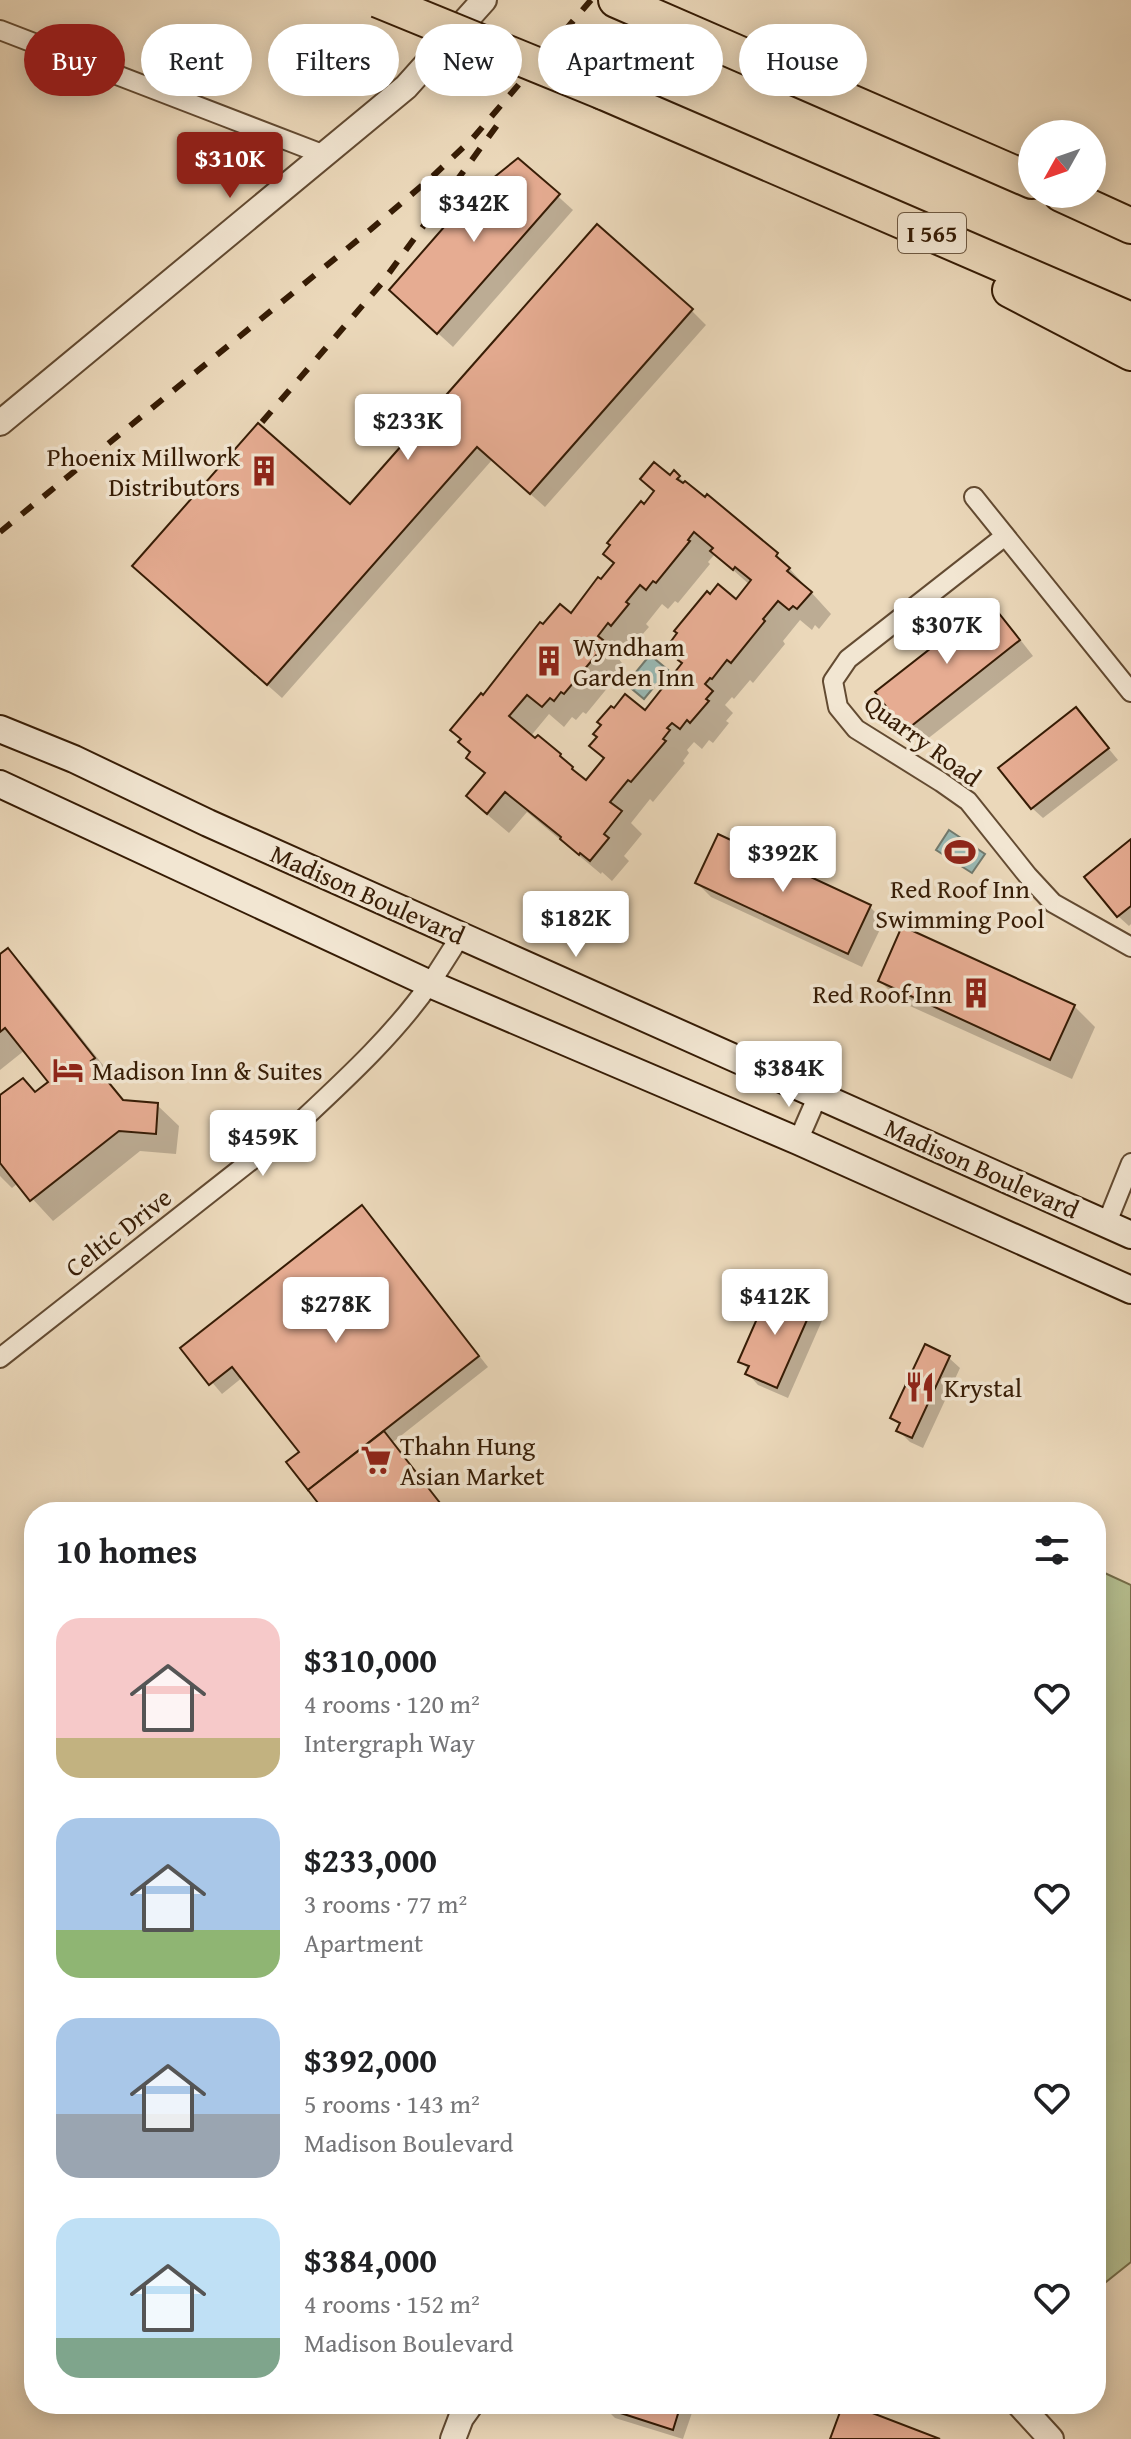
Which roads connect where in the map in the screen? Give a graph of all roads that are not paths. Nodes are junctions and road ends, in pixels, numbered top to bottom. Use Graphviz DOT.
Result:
graph roads {
  1 [pos="378,0"];
  2 [pos="484,0"];
  3 [pos="616,0"];
  4 [pos="0,30"];
  5 [pos="732,148"];
  6 [pos="322,154"];
  7 [pos="1018,175"];
  8 [pos="1092,208"];
  9 [pos="1131,226"];
  10 [pos="1131,320"];
  11 [pos="1131,353"];
  12 [pos="0,423"];
  13 [pos="974,497"];
  14 [pos="1005,536"];
  15 [pos="1131,692"];
  16 [pos="5,730"];
  17 [pos="0,784"];
  18 [pos="461,935"];
  19 [pos="1131,947"];
  20 [pos="430,984"];
  21 [pos="818,1095"];
  22 [pos="798,1141"];
  23 [pos="1131,1163"];
  24 [pos="1106,1225"];
  25 [pos="1131,1235"];
  26 [pos="1131,1290"];
  27 [pos="0,1358"];
  28 [pos="464,2414"];
  29 [pos="1028,2414"];
  30 [pos="453,2439"];
  31 [pos="1051,2439"];
  1 -- 5 [label="highway, I 565, bridge"];
  2 -- 6 [label="street"];
  3 -- 7 [label="highway"];
  4 -- 6 [label="street"];
  5 -- 10 [label="highway, I 565"];
  5 -- 11 [label="highway"];
  6 -- 12 [label="street"];
  8 -- 9 [label="highway"];
  13 -- 14 [label="street"];
  14 -- 15 [label="street"];
  14 -- 19 [label="street, Quarry Road"];
  16 -- 18 [label="main road, Madison Boulevard"];
  17 -- 20 [label="main road, Madison Boulevard"];
  18 -- 20 [label="street, Celtic Drive"];
  18 -- 21 [label="main road, Madison Boulevard"];
  20 -- 22 [label="main road, Madison Boulevard"];
  20 -- 27 [label="street, Celtic Drive"];
  21 -- 22 [label="street"];
  21 -- 24 [label="main road, Madison Boulevard"];
  22 -- 26 [label="main road, Madison Boulevard"];
  23 -- 24 [label="street"];
  24 -- 25 [label="main road, Madison Boulevard"];
  28 -- 30 [label="street"];
  29 -- 31 [label="street"];
}
